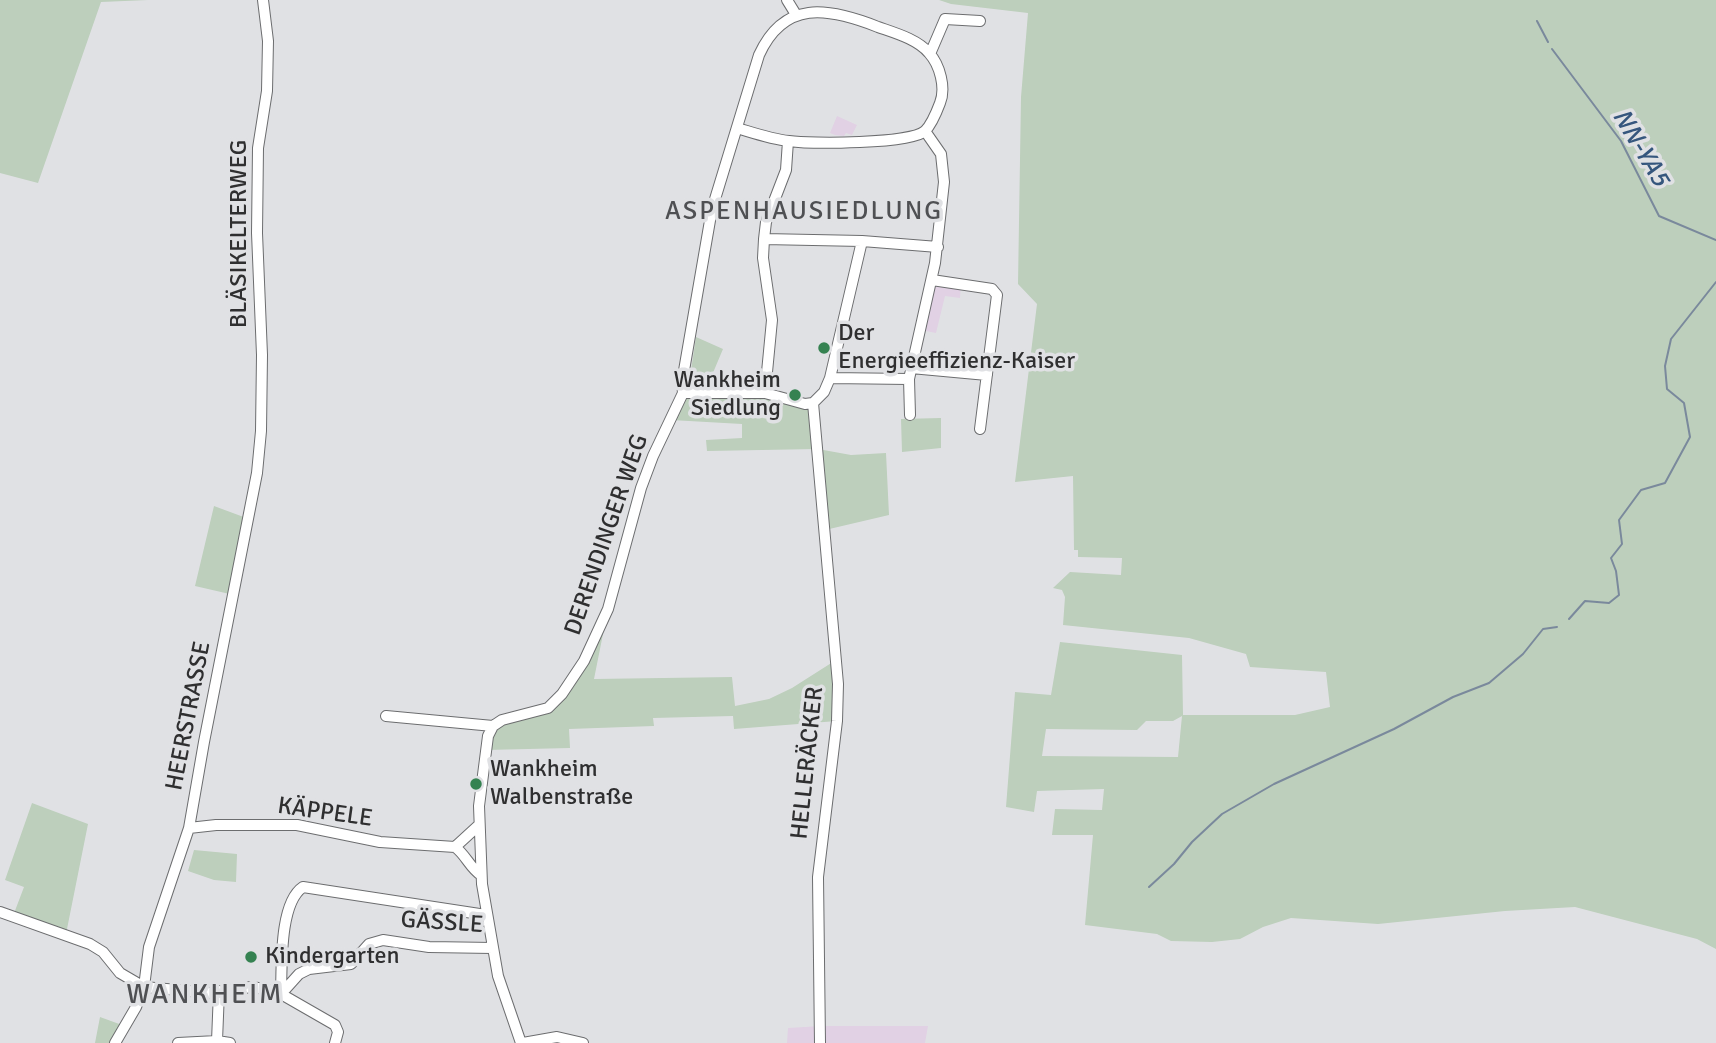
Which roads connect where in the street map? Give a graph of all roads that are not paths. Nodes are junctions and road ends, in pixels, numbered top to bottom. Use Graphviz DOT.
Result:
graph roads {
  1 [pos="263,0"];
  2 [pos="787,0"];
  3 [pos="795,13"];
  4 [pos="980,21"];
  5 [pos="930,54"];
  6 [pos="737,128"];
  7 [pos="925,131"];
  8 [pos="788,141"];
  9 [pos="764,239"];
  10 [pos="862,241"];
  11 [pos="938,247"];
  12 [pos="932,280"];
  13 [pos="910,374"];
  14 [pos="987,374"];
  15 [pos="830,379"];
  16 [pos="261,386"];
  17 [pos="683,393"];
  18 [pos="765,393"];
  19 [pos="813,403"];
  20 [pos="910,415"];
  21 [pos="980,429"];
  22 [pos="386,716"];
  23 [pos="494,726"];
  24 [pos="479,825"];
  25 [pos="190,828"];
  26 [pos="455,847"];
  27 [pos="481,875"];
  28 [pos="0,912"];
  29 [pos="486,915"];
  30 [pos="493,948"];
  31 [pos="144,987"];
  32 [pos="219,991"];
  33 [pos="281,994"];
  34 [pos="217,1041"];
  35 [pos="115,1043"];
  36 [pos="178,1043"];
  37 [pos="230,1043"];
  38 [pos="335,1043"];
  39 [pos="522,1043"];
  40 [pos="583,1043"];
  41 [pos="820,1043"];
  1 -- 16 [label="street, BLÄSIKELTERWEG"];
  2 -- 3 [label="street"];
  3 -- 5 [label="street"];
  3 -- 6 [label="street"];
  4 -- 5 [label="street"];
  5 -- 7 [label="street"];
  6 -- 8 [label="street"];
  6 -- 17 [label="street"];
  7 -- 8 [label="street"];
  7 -- 11 [label="street"];
  8 -- 9 [label="street"];
  9 -- 10 [label="street"];
  9 -- 18 [label="street"];
  10 -- 11 [label="street"];
  10 -- 15 [label="street"];
  11 -- 12 [label="street"];
  12 -- 13 [label="street"];
  12 -- 14 [label="street"];
  13 -- 14 [label="street"];
  13 -- 15 [label="street"];
  13 -- 20 [label="street"];
  14 -- 21 [label="street"];
  15 -- 19 [label="street"];
  16 -- 25 [label="street, HEERSTRASSE"];
  17 -- 18 [label="street"];
  17 -- 23 [label="street, DERENDINGER WEG"];
  18 -- 19 [label="street"];
  19 -- 41 [label="street, HELLERÄCKER"];
  22 -- 23 [label="street"];
  23 -- 24 [label="street"];
  24 -- 26 [label="street"];
  24 -- 27 [label="street"];
  25 -- 26 [label="street, KÄPPELE"];
  25 -- 31 [label="street, HEERSTRASSE"];
  26 -- 27 [label="street"];
  27 -- 29 [label="street"];
  28 -- 31 [label="street"];
  29 -- 30 [label="street"];
  29 -- 33 [label="street"];
  30 -- 33 [label="street, GÄSSLE"];
  30 -- 39 [label="street"];
  31 -- 32 [label="street"];
  31 -- 35 [label="street, HEERSTRASSE"];
  32 -- 33 [label="street"];
  32 -- 34 [label="street"];
  33 -- 38 [label="street"];
  34 -- 36 [label="street"];
  34 -- 37 [label="street"];
  39 -- 40 [label="street"];
}
